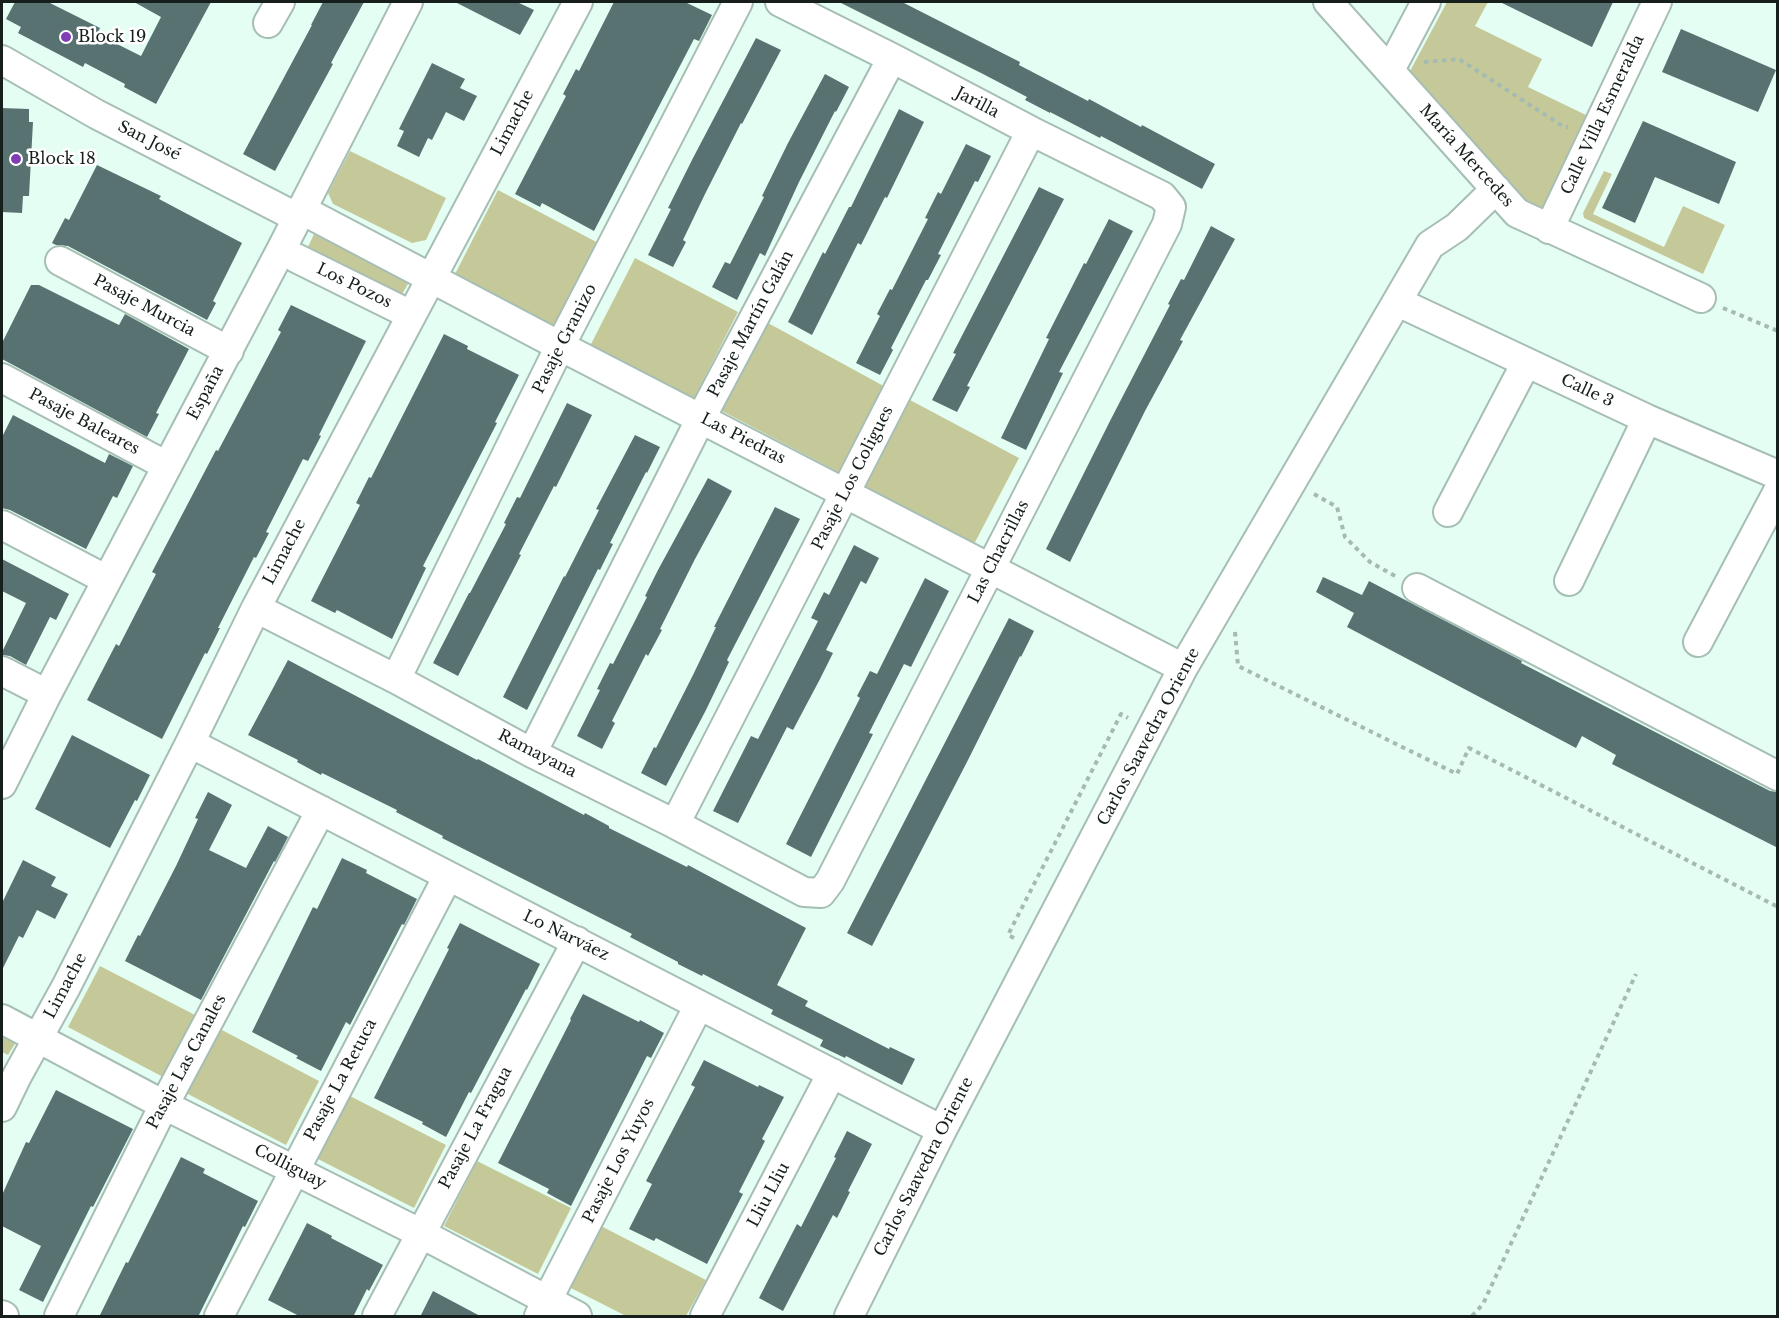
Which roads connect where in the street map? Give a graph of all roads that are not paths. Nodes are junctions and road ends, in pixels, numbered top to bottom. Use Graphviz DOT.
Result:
graph roads {
  1 [pos="408,2"];
  2 [pos="578,2"];
  3 [pos="738,2"];
  4 [pos="780,2"];
  5 [pos="1328,2"];
  6 [pos="1426,2"];
  7 [pos="1657,2"];
  8 [pos="892,58"];
  9 [pos="2,60"];
  10 [pos="1390,70"];
  11 [pos="1030,131"];
  12 [pos="1496,189"];
  13 [pos="1171,207"];
  14 [pos="300,214"];
  15 [pos="1549,229"];
  16 [pos="296,258"];
  17 [pos="60,261"];
  18 [pos="431,277"];
  19 [pos="1701,298"];
  20 [pos="1398,302"];
  21 [pos="411,315"];
  22 [pos="560,346"];
  23 [pos="229,351"];
  24 [pos="1526,363"];
  25 [pos="2,378"];
  26 [pos="701,418"];
  27 [pos="1647,419"];
  28 [pos="167,466"];
  29 [pos="1778,475"];
  30 [pos="1778,491"];
  31 [pos="846,493"];
  32 [pos="1448,512"];
  33 [pos="2,525"];
  34 [pos="990,568"];
  35 [pos="108,580"];
  36 [pos="1569,580"];
  37 [pos="1417,588"];
  38 [pos="256,608"];
  39 [pos="1698,642"];
  40 [pos="1184,668"];
  41 [pos="2,671"];
  42 [pos="396,679"];
  43 [pos="47,694"];
  44 [pos="190,743"];
  45 [pos="532,753"];
  46 [pos="1778,776"];
  47 [pos="2,784"];
  48 [pos="321,810"];
  49 [pos="675,824"];
  50 [pos="448,876"];
  51 [pos="821,893"];
  52 [pos="577,941"];
  53 [pos="699,1005"];
  54 [pos="2,1020"];
  55 [pos="38,1038"];
  56 [pos="9,1072"];
  57 [pos="832,1073"];
  58 [pos="164,1105"];
  59 [pos="2,1107"];
  60 [pos="942,1130"];
  61 [pos="294,1170"];
  62 [pos="420,1233"];
  63 [pos="543,1309"];
  64 [pos="59,1317"];
  65 [pos="219,1317"];
  66 [pos="377,1317"];
  67 [pos="577,1317"];
  68 [pos="705,1317"];
  69 [pos="849,1317"];
  1 -- 14 [label="street, España"];
  2 -- 18 [label="street, Limache"];
  3 -- 22 [label="street, Pasaje Granizo"];
  4 -- 8 [label="street, Jarilla"];
  5 -- 10 [label="street, María Mercedes"];
  6 -- 10 [label="street"];
  7 -- 15 [label="street, Calle Villa Esmeralda"];
  8 -- 11 [label="street, Jarilla"];
  8 -- 26 [label="street, Pasaje Martín Galán"];
  9 -- 14 [label="street, San José"];
  10 -- 12 [label="street, María Mercedes"];
  11 -- 13 [label="street, Jarilla"];
  11 -- 31 [label="street, Pasaje Los Coligues"];
  12 -- 15 [label="street, María Mercedes"];
  12 -- 20 [label="street, Carlos Saavedra Oriente"];
  13 -- 34 [label="street, Las Chacrillas"];
  14 -- 18 [label="street, Las Piedras"];
  14 -- 23 [label="street, España"];
  15 -- 19 [label="street, María Mercedes"];
  16 -- 21 [label="street, Los Pozos"];
  17 -- 23 [label="street, Pasaje Murcia"];
  18 -- 21 [label="street, Limache"];
  18 -- 22 [label="street, Las Piedras"];
  20 -- 24 [label="street, Calle 3"];
  20 -- 40 [label="street, Carlos Saavedra Oriente"];
  21 -- 38 [label="street, Limache"];
  22 -- 26 [label="street, Las Piedras"];
  22 -- 42 [label="street, Pasaje Granizo"];
  23 -- 28 [label="street, España"];
  24 -- 27 [label="street, Calle 3"];
  24 -- 32 [label="street"];
  25 -- 28 [label="street, Pasaje Baleares"];
  26 -- 31 [label="street, Las Piedras"];
  26 -- 45 [label="street, Pasaje Martín Galán"];
  27 -- 29 [label="street, Calle 3"];
  27 -- 36 [label="street"];
  28 -- 35 [label="street, España"];
  30 -- 39 [label="street"];
  31 -- 34 [label="street, Las Piedras"];
  31 -- 49 [label="street, Pasaje Los Coligues"];
  33 -- 35 [label="street"];
  34 -- 40 [label="street, Las Piedras"];
  34 -- 51 [label="street, Las Chacrillas"];
  35 -- 43 [label="street, España"];
  37 -- 46 [label="street"];
  38 -- 42 [label="street, Ramayana"];
  38 -- 44 [label="street, Limache"];
  40 -- 60 [label="street, Carlos Saavedra Oriente"];
  41 -- 43 [label="street"];
  42 -- 45 [label="street, Ramayana"];
  43 -- 47 [label="street, España"];
  44 -- 48 [label="street, Lo Narváez"];
  44 -- 55 [label="street, Limache"];
  45 -- 49 [label="street, Ramayana"];
  48 -- 50 [label="street, Lo Narváez"];
  48 -- 58 [label="street, Pasaje Las Canales"];
  49 -- 51 [label="street, Ramayana"];
  50 -- 52 [label="street, Lo Narváez"];
  50 -- 61 [label="street, Pasaje La Retuca"];
  52 -- 53 [label="street, Lo Narváez"];
  52 -- 62 [label="street, Pasaje La Fragua"];
  53 -- 57 [label="street, Lo Narváez"];
  53 -- 63 [label="street, Pasaje Los Yuyos"];
  54 -- 55 [label="street, Colliguay"];
  55 -- 56 [label="street, Limache"];
  55 -- 58 [label="street, Colliguay"];
  56 -- 59 [label="street, Limache"];
  57 -- 60 [label="street, Lo Narváez"];
  57 -- 68 [label="street, Lliu Lliu"];
  58 -- 61 [label="street, Colliguay"];
  58 -- 64 [label="street, Pasaje Las Canales"];
  60 -- 69 [label="street, Carlos Saavedra Oriente"];
  61 -- 62 [label="street, Colliguay"];
  61 -- 65 [label="street, Pasaje La Retuca"];
  62 -- 63 [label="street, Colliguay"];
  62 -- 66 [label="street, Pasaje La Fragua"];
  63 -- 67 [label="street, Colliguay"];
}
